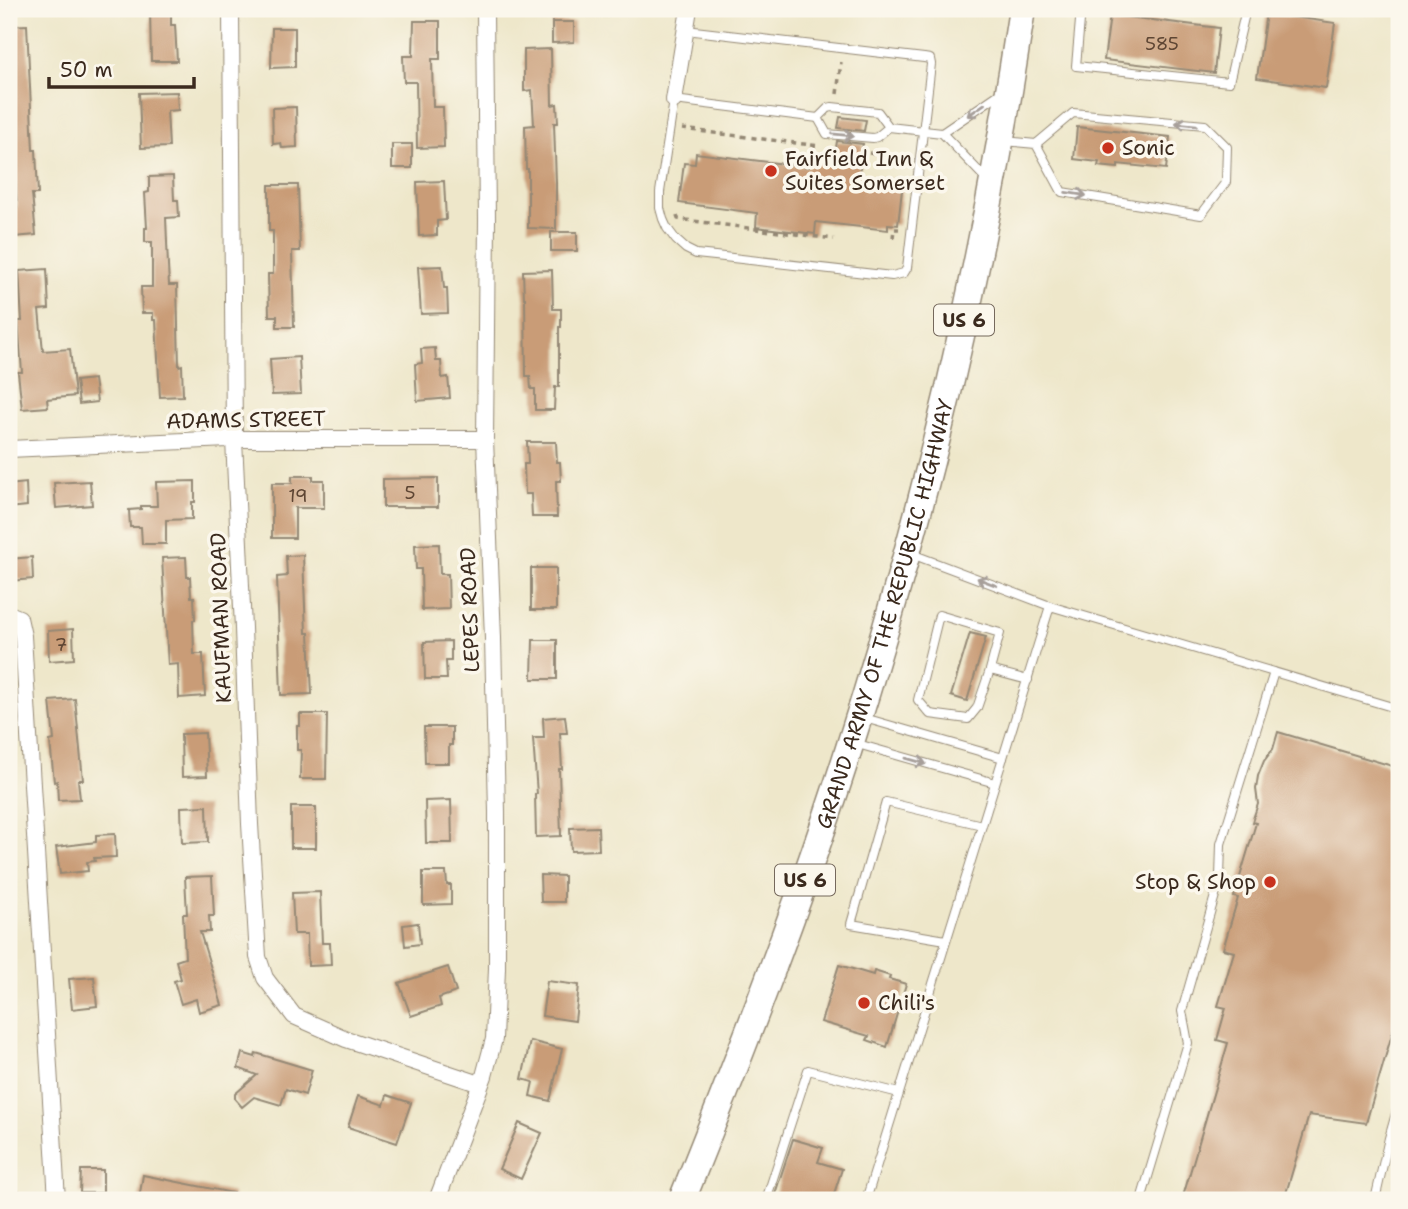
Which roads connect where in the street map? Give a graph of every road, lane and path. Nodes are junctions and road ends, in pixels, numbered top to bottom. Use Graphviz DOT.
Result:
graph roads {
  1 [pos="231,9"];
  2 [pos="485,9"];
  3 [pos="688,9"];
  4 [pos="1022,9"];
  5 [pos="1081,9"];
  6 [pos="1229,9"];
  7 [pos="1236,9"];
  8 [pos="1246,9"];
  9 [pos="1319,9"];
  10 [pos="1330,10"];
  11 [pos="686,30"];
  12 [pos="841,57"];
  13 [pos="1010,86"];
  14 [pos="836,94"];
  15 [pos="674,100"];
  16 [pos="818,118"];
  17 [pos="889,127"];
  18 [pos="682,128"];
  19 [pos="923,131"];
  20 [pos="942,133"];
  21 [pos="1000,141"];
  22 [pos="1037,144"];
  23 [pos="824,147"];
  24 [pos="864,152"];
  25 [pos="910,159"];
  26 [pos="992,185"];
  27 [pos="675,212"];
  28 [pos="901,218"];
  29 [pos="834,239"];
  30 [pos="893,239"];
  31 [pos="234,439"];
  32 [pos="485,439"];
  33 [pos="9,449"];
  34 [pos="907,552"];
  35 [pos="1051,606"];
  36 [pos="9,614"];
  37 [pos="990,670"];
  38 [pos="1273,672"];
  39 [pos="1028,680"];
  40 [pos="1399,709"];
  41 [pos="859,716"];
  42 [pos="851,742"];
  43 [pos="1003,758"];
  44 [pos="995,783"];
  45 [pos="982,825"];
  46 [pos="946,940"];
  47 [pos="480,1084"];
  48 [pos="899,1093"];
  49 [pos="1399,1103"];
  50 [pos="57,1200"];
  51 [pos="437,1200"];
  52 [pos="682,1200"];
  53 [pos="766,1200"];
  54 [pos="866,1200"];
  55 [pos="1141,1200"];
  56 [pos="1375,1200"];
  1 -- 31 [label="street, KAUFMAN ROAD"];
  2 -- 32 [label="street, LEPES ROAD"];
  3 -- 11 [label="street"];
  4 -- 13 [label="main road, GRAND ARMY OF THE REPUBLIC HIGHWAY / US 6"];
  5 -- 8 [label="lane"];
  6 -- 7 [label="lane"];
  9 -- 10 [label="lane"];
  11 -- 15 [label="street"];
  11 -- 19 [label="lane"];
  12 -- 14 [label="path"];
  13 -- 20 [label="lane, one-way"];
  13 -- 21 [label="main road, GRAND ARMY OF THE REPUBLIC HIGHWAY / US 6"];
  15 -- 16 [label="lane"];
  15 -- 19 [label="lane"];
  16 -- 17 [label="lane"];
  16 -- 17 [label="lane, one-way"];
  17 -- 19 [label="lane"];
  18 -- 23 [label="path"];
  19 -- 20 [label="lane"];
  20 -- 26 [label="lane"];
  21 -- 22 [label="lane"];
  21 -- 26 [label="main road, GRAND ARMY OF THE REPUBLIC HIGHWAY / US 6"];
  22 -- 22 [label="lane, one-way"];
  24 -- 25 [label="path"];
  26 -- 34 [label="main road, GRAND ARMY OF THE REPUBLIC HIGHWAY / US 6"];
  27 -- 29 [label="path"];
  28 -- 30 [label="path"];
  31 -- 32 [label="street, ADAMS STREET"];
  31 -- 33 [label="street, ADAMS STREET"];
  31 -- 47 [label="street, KAUFMAN ROAD"];
  32 -- 47 [label="street, LEPES ROAD"];
  35 -- 34 [label="lane, one-way"];
  34 -- 41 [label="main road, GRAND ARMY OF THE REPUBLIC HIGHWAY / US 6"];
  35 -- 38 [label="lane"];
  35 -- 39 [label="lane"];
  36 -- 50 [label="street"];
  37 -- 37 [label="lane"];
  37 -- 39 [label="lane"];
  38 -- 40 [label="lane"];
  38 -- 55 [label="lane"];
  39 -- 43 [label="lane"];
  41 -- 42 [label="main road, GRAND ARMY OF THE REPUBLIC HIGHWAY / US 6"];
  41 -- 43 [label="lane"];
  42 -- 44 [label="lane, one-way"];
  42 -- 52 [label="main road, GRAND ARMY OF THE REPUBLIC HIGHWAY / US 6"];
  43 -- 44 [label="lane"];
  44 -- 45 [label="lane"];
  45 -- 46 [label="lane"];
  45 -- 46 [label="lane"];
  46 -- 48 [label="lane"];
  47 -- 51 [label="street, LEPES ROAD"];
  48 -- 53 [label="lane"];
  48 -- 54 [label="lane"];
  49 -- 56 [label="lane"];
}
